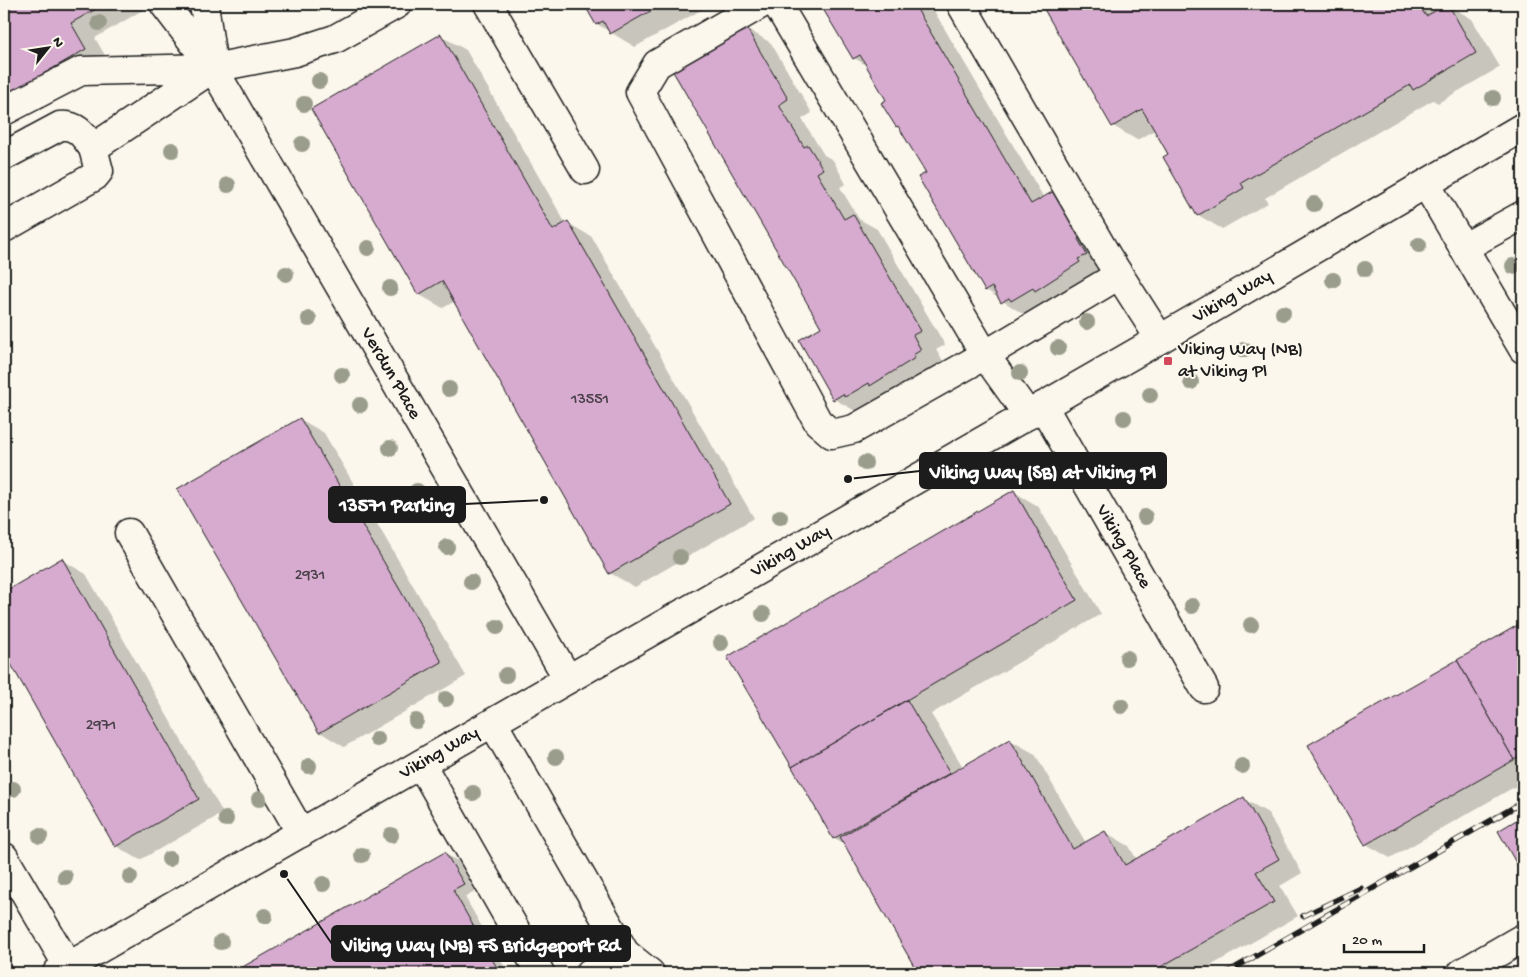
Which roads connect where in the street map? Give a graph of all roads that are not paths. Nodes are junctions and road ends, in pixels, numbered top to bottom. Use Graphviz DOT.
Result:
graph roads {
  1 [pos="164,4"];
  2 [pos="204,4"];
  3 [pos="397,4"];
  4 [pos="488,4"];
  5 [pos="761,4"];
  6 [pos="777,4"];
  7 [pos="961,4"];
  8 [pos="213,68"];
  9 [pos="4,111"];
  10 [pos="1523,127"];
  11 [pos="93,148"];
  12 [pos="4,156"];
  13 [pos="585,170"];
  14 [pos="1426,184"];
  15 [pos="1523,216"];
  16 [pos="4,228"];
  17 [pos="1463,248"];
  18 [pos="1119,275"];
  19 [pos="1160,339"];
  20 [pos="1523,349"];
  21 [pos="985,355"];
  22 [pos="1035,411"];
  23 [pos="128,533"];
  24 [pos="568,679"];
  25 [pos="1204,688"];
  26 [pos="493,723"];
  27 [pos="421,764"];
  28 [pos="301,833"];
  29 [pos="4,857"];
  30 [pos="1523,938"];
  31 [pos="625,953"];
  32 [pos="66,971"];
  33 [pos="540,973"];
  34 [pos="590,973"];
  35 [pos="650,973"];
  36 [pos="1462,973"];
  1 -- 8 [label="street"];
  2 -- 8 [label="street"];
  3 -- 8 [label="street"];
  4 -- 13 [label="street"];
  5 -- 21 [label="street"];
  6 -- 21 [label="street, Viking Place"];
  7 -- 18 [label="street"];
  8 -- 9 [label="street"];
  8 -- 11 [label="street"];
  8 -- 24 [label="street, Verdun Place"];
  10 -- 14 [label="street, Viking Way"];
  11 -- 12 [label="street"];
  11 -- 16 [label="street"];
  14 -- 17 [label="street"];
  14 -- 19 [label="street, Viking Way"];
  15 -- 17 [label="street"];
  17 -- 20 [label="street"];
  18 -- 19 [label="street"];
  18 -- 21 [label="street"];
  19 -- 22 [label="street, Viking Way"];
  21 -- 22 [label="street, Viking Place"];
  22 -- 24 [label="street, Viking Way"];
  22 -- 25 [label="street, Viking Place"];
  23 -- 28 [label="street"];
  24 -- 26 [label="street, Viking Way"];
  26 -- 27 [label="street, Viking Way"];
  26 -- 31 [label="street"];
  27 -- 28 [label="street, Viking Way"];
  27 -- 33 [label="street"];
  28 -- 32 [label="street, Viking Way"];
  29 -- 32 [label="street"];
  30 -- 36 [label="street"];
  31 -- 34 [label="street"];
  31 -- 35 [label="street"];
}
